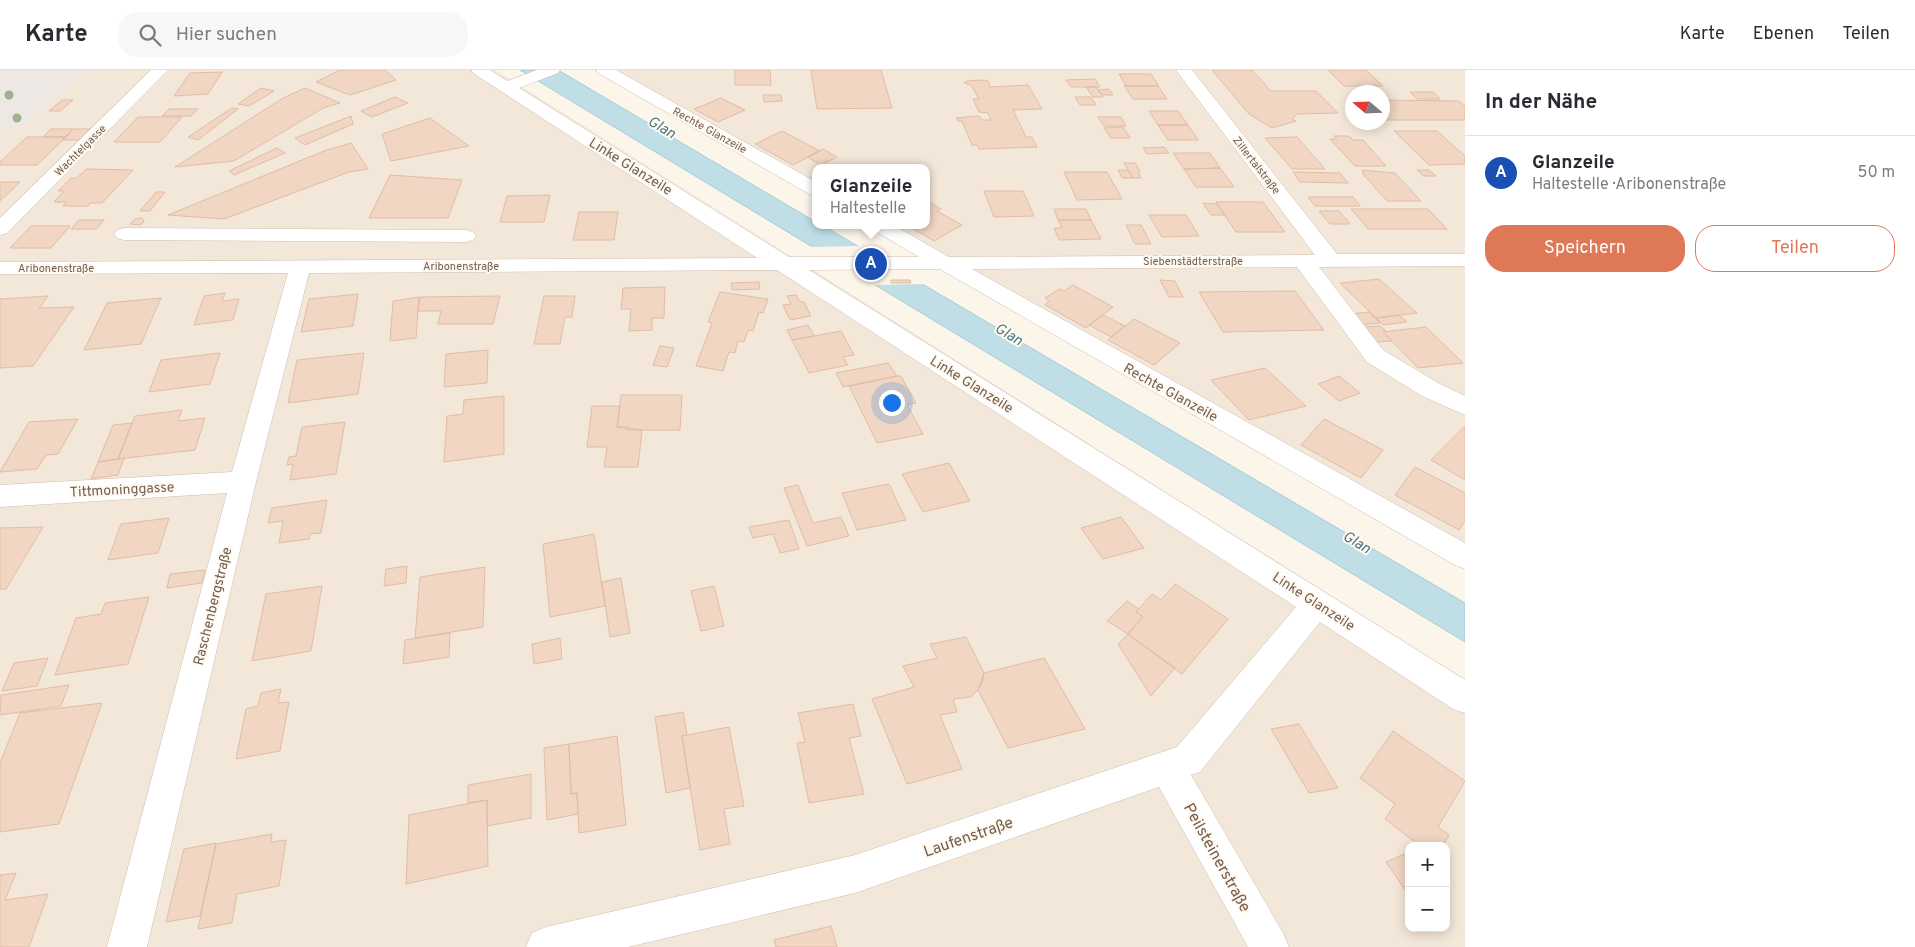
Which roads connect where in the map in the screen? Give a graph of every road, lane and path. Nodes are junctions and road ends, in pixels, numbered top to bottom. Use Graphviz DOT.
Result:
graph roads {
  1 [pos="160,70"];
  2 [pos="479,70"];
  3 [pos="552,70"];
  4 [pos="604,70"];
  5 [pos="1184,70"];
  6 [pos="506,87"];
  7 [pos="812,188"];
  8 [pos="0,229"];
  9 [pos="884,229"];
  10 [pos="311,230"];
  11 [pos="124,234"];
  12 [pos="466,236"];
  13 [pos="1465,260"];
  14 [pos="1302,261"];
  15 [pos="1331,261"];
  16 [pos="933,263"];
  17 [pos="794,265"];
  18 [pos="296,266"];
  19 [pos="0,268"];
  20 [pos="1465,406"];
  21 [pos="243,482"];
  22 [pos="0,496"];
  23 [pos="1465,556"];
  24 [pos="1318,603"];
  25 [pos="1465,698"];
  26 [pos="1167,767"];
  27 [pos="127,947"];
  28 [pos="546,947"];
  29 [pos="1269,947"];
  1 -- 8 [label="street, Wachtelgasse"];
  2 -- 6 [label="street, Linke Glanzeile"];
  3 -- 6 [label="street"];
  4 -- 7 [label="street, Rechte Glanzeile"];
  5 -- 15 [label="street, Zillertalstraße"];
  6 -- 17 [label="street, Linke Glanzeile"];
  9 -- 16 [label="street, Rechte Glanzeile"];
  10 -- 11 [label="street"];
  10 -- 12 [label="street"];
  10 -- 18 [label="street, Raschenbergstraße"];
  13 -- 15 [label="street, Siebenstädterstraße"];
  14 -- 15 [label="street, Siebenstädterstraße"];
  14 -- 16 [label="street, Siebenstädterstraße"];
  14 -- 20 [label="street"];
  16 -- 17 [label="street, Aribonenstraße"];
  16 -- 23 [label="street, Rechte Glanzeile"];
  17 -- 18 [label="street, Aribonenstraße"];
  17 -- 24 [label="street, Linke Glanzeile"];
  18 -- 19 [label="street, Aribonenstraße"];
  18 -- 21 [label="street, Raschenbergstraße"];
  21 -- 22 [label="street, Tittmoninggasse"];
  21 -- 27 [label="street, Raschenbergstraße"];
  24 -- 25 [label="street, Linke Glanzeile"];
  24 -- 26 [label="street, Laufenstraße"];
  26 -- 28 [label="street, Laufenstraße"];
  26 -- 29 [label="street, Peilsteinerstraße"];
}
